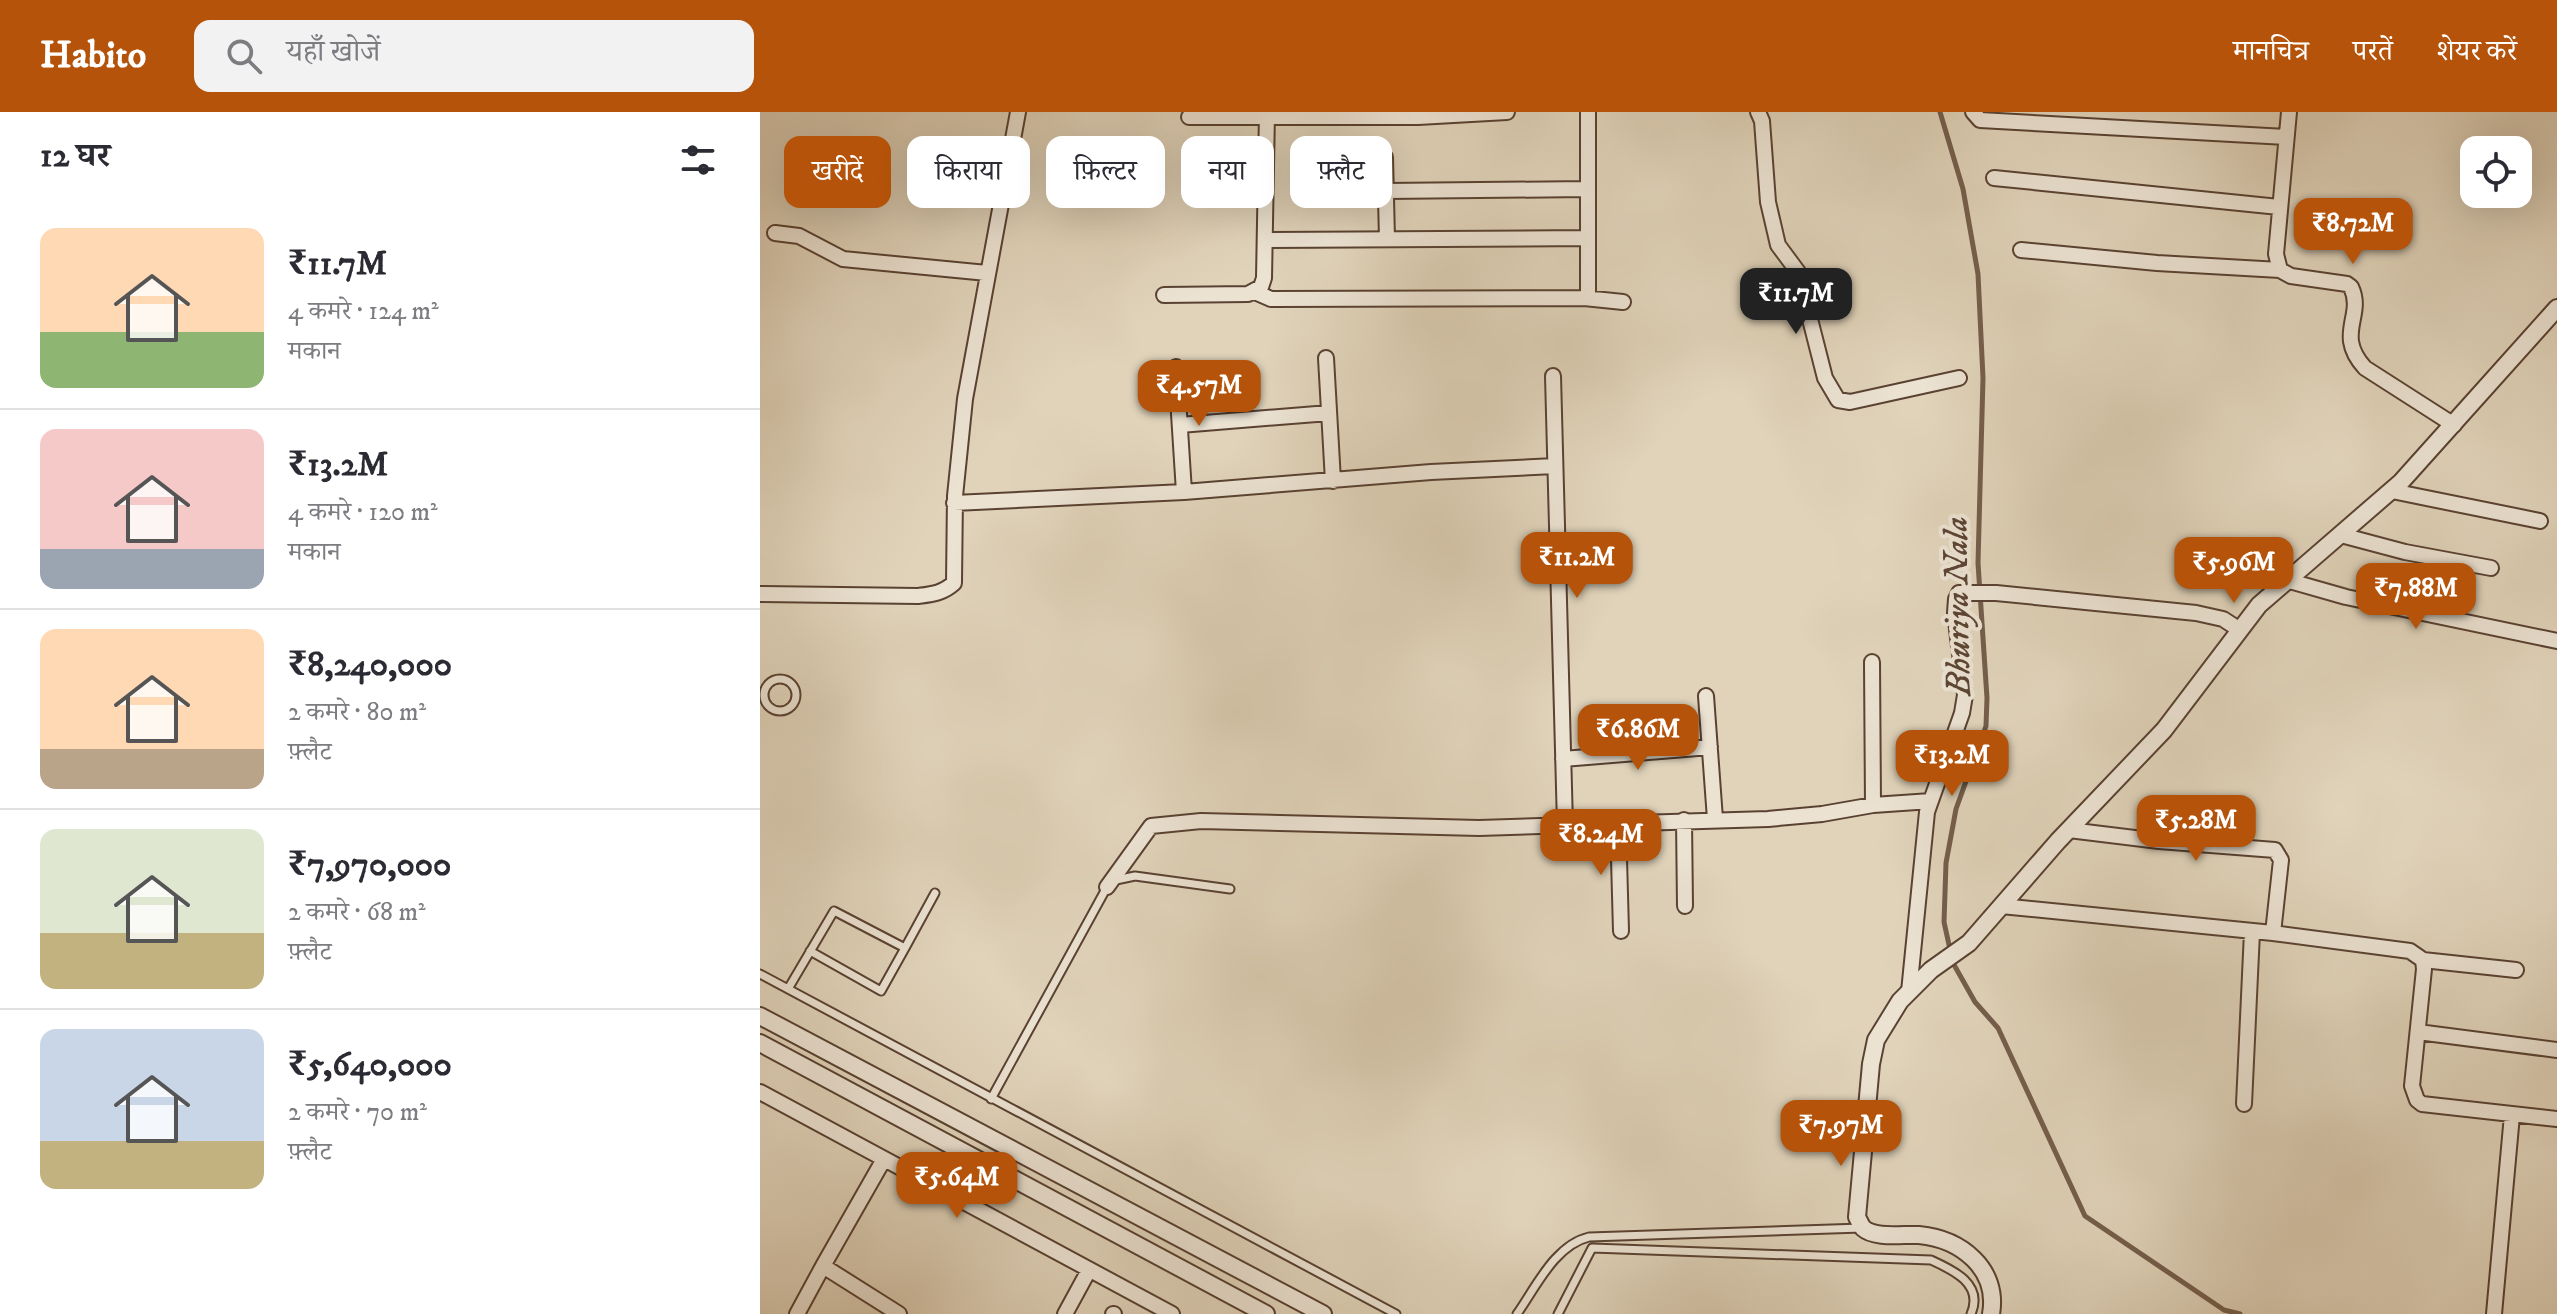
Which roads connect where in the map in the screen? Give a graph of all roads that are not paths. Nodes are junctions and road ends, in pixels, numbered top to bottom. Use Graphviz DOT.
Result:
graph roads {
  1 [pos="1018,112"];
  2 [pos="1507,112"];
  3 [pos="1588,112"];
  4 [pos="1758,112"];
  5 [pos="1973,112"];
  6 [pos="2289,112"];
  7 [pos="1267,115"];
  8 [pos="1189,117"];
  9 [pos="2286,137"];
  10 [pos="1994,178"];
  11 [pos="1587,189"];
  12 [pos="1392,191"];
  13 [pos="2279,207"];
  14 [pos="1386,208"];
  15 [pos="775,233"];
  16 [pos="1588,238"];
  17 [pos="1387,239"];
  18 [pos="1265,240"];
  19 [pos="2021,250"];
  20 [pos="2280,270"];
  21 [pos="987,273"];
  22 [pos="1255,292"];
  23 [pos="1164,295"];
  24 [pos="1584,298"];
  25 [pos="1623,302"];
  26 [pos="2557,308"];
  27 [pos="1326,358"];
  28 [pos="1176,367"];
  29 [pos="1553,376"];
  30 [pos="1959,378"];
  31 [pos="1329,413"];
  32 [pos="1180,425"];
  33 [pos="2454,425"];
  34 [pos="1555,466"];
  35 [pos="1333,481"];
  36 [pos="2392,491"];
  37 [pos="1184,492"];
  38 [pos="954,503"];
  39 [pos="2540,521"];
  40 [pos="2341,535"];
  41 [pos="2491,568"];
  42 [pos="2286,580"];
  43 [pos="760,594"];
  44 [pos="2240,630"];
  45 [pos="2557,641"];
  46 [pos="1872,662"];
  47 [pos="762,693"];
  48 [pos="1706,696"];
  49 [pos="1710,747"];
  50 [pos="1563,759"];
  51 [pos="1931,801"];
  52 [pos="1873,805"];
  53 [pos="1715,819"];
  54 [pos="1684,820"];
  55 [pos="1618,823"];
  56 [pos="1565,825"];
  57 [pos="2069,830"];
  58 [pos="1107,887"];
  59 [pos="1230,889"];
  60 [pos="935,893"];
  61 [pos="1685,906"];
  62 [pos="2001,906"];
  63 [pos="1621,931"];
  64 [pos="2252,932"];
  65 [pos="2273,933"];
  66 [pos="905,948"];
  67 [pos="810,951"];
  68 [pos="2423,960"];
  69 [pos="2516,970"];
  70 [pos="760,974"];
  71 [pos="788,989"];
  72 [pos="1909,992"];
  73 [pos="760,1016"];
  74 [pos="2418,1032"];
  75 [pos="760,1043"];
  76 [pos="2557,1050"];
  77 [pos="760,1092"];
  78 [pos="991,1099"];
  79 [pos="2244,1104"];
  80 [pos="2512,1115"];
  81 [pos="2557,1119"];
  82 [pos="884,1159"];
  83 [pos="1862,1228"];
  84 [pos="823,1266"];
  85 [pos="1089,1270"];
  86 [pos="797,1314"];
  87 [pos="899,1314"];
  88 [pos="1065,1314"];
  89 [pos="1172,1314"];
  90 [pos="1266,1314"];
  91 [pos="1323,1314"];
  92 [pos="1396,1314"];
  93 [pos="1517,1314"];
  94 [pos="1558,1314"];
  95 [pos="1971,1314"];
  96 [pos="1991,1314"];
  97 [pos="2494,1314"];
  1 -- 21 [label="street"];
  2 -- 7 [label="street"];
  3 -- 11 [label="street"];
  4 -- 30 [label="street"];
  5 -- 9 [label="street"];
  6 -- 9 [label="street"];
  7 -- 8 [label="street"];
  7 -- 18 [label="street"];
  9 -- 13 [label="street"];
  10 -- 13 [label="street"];
  11 -- 12 [label="street"];
  11 -- 16 [label="street"];
  13 -- 20 [label="street"];
  14 -- 17 [label="street"];
  15 -- 21 [label="street"];
  16 -- 17 [label="street"];
  16 -- 24 [label="street"];
  17 -- 18 [label="street"];
  18 -- 22 [label="street"];
  19 -- 20 [label="street"];
  20 -- 33 [label="street"];
  21 -- 38 [label="street"];
  22 -- 23 [label="street"];
  22 -- 24 [label="street"];
  24 -- 25 [label="street"];
  26 -- 33 [label="street"];
  27 -- 31 [label="street"];
  28 -- 32 [label="street"];
  29 -- 34 [label="street"];
  31 -- 32 [label="street"];
  31 -- 35 [label="street"];
  32 -- 37 [label="street"];
  33 -- 36 [label="street"];
  34 -- 35 [label="street"];
  34 -- 50 [label="street"];
  35 -- 37 [label="street"];
  36 -- 39 [label="street"];
  36 -- 40 [label="street"];
  37 -- 38 [label="street"];
  38 -- 43 [label="street"];
  40 -- 41 [label="street"];
  40 -- 42 [label="street"];
  42 -- 44 [label="street"];
  42 -- 45 [label="street"];
  44 -- 51 [label="street"];
  44 -- 57 [label="street"];
  46 -- 52 [label="street"];
  47 -- 47 [label="lane"];
  48 -- 49 [label="street"];
  49 -- 50 [label="street"];
  49 -- 53 [label="street"];
  50 -- 56 [label="street"];
  51 -- 52 [label="street"];
  51 -- 72 [label="street"];
  52 -- 53 [label="street"];
  53 -- 54 [label="street"];
  54 -- 55 [label="street"];
  54 -- 61 [label="street"];
  55 -- 56 [label="street"];
  55 -- 63 [label="street"];
  56 -- 58 [label="street"];
  57 -- 62 [label="street"];
  57 -- 65 [label="street"];
  58 -- 59 [label="lane"];
  58 -- 78 [label="lane"];
  60 -- 66 [label="lane"];
  62 -- 64 [label="street"];
  62 -- 72 [label="street"];
  64 -- 65 [label="street"];
  64 -- 79 [label="street"];
  65 -- 68 [label="street"];
  66 -- 67 [label="lane"];
  66 -- 67 [label="lane"];
  67 -- 71 [label="lane"];
  68 -- 69 [label="street"];
  68 -- 74 [label="street"];
  70 -- 71 [label="lane"];
  71 -- 78 [label="lane"];
  72 -- 83 [label="street"];
  73 -- 91 [label="street"];
  74 -- 76 [label="street"];
  74 -- 80 [label="street"];
  75 -- 90 [label="street"];
  77 -- 82 [label="street"];
  78 -- 92 [label="lane"];
  80 -- 81 [label="street"];
  80 -- 97 [label="street"];
  82 -- 84 [label="street"];
  82 -- 85 [label="street"];
  83 -- 93 [label="lane"];
  83 -- 96 [label="street"];
  84 -- 86 [label="street"];
  84 -- 87 [label="street"];
  85 -- 88 [label="street"];
  85 -- 89 [label="street"];
  94 -- 95 [label="lane"];
}
